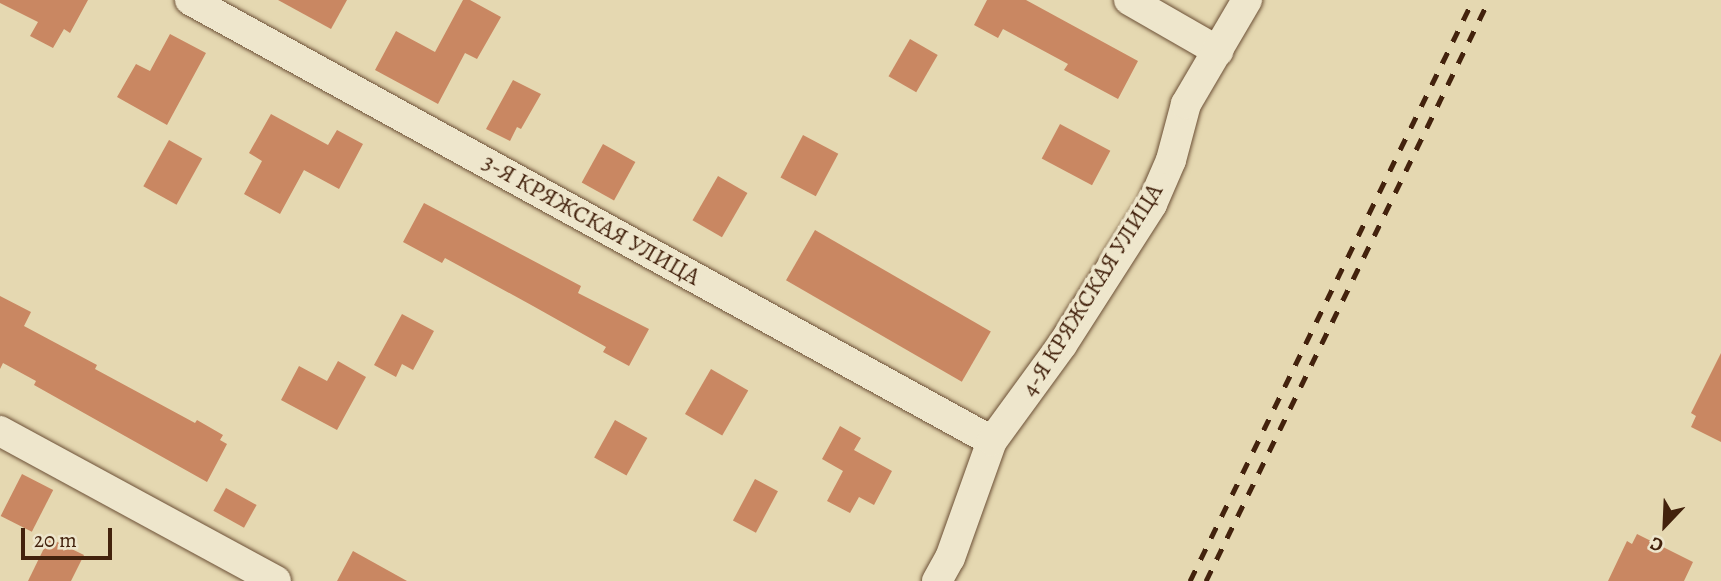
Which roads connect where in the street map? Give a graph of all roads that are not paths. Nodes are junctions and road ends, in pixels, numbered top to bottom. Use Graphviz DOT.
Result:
graph roads {
  1 [pos="190,0"];
  2 [pos="1129,0"];
  3 [pos="1247,0"];
  4 [pos="1218,51"];
  5 [pos="0,431"];
  6 [pos="992,441"];
  7 [pos="276,581"];
  8 [pos="937,581"];
  1 -- 6 [label="street, 3-Я КРЯЖСКАЯ УЛИЦА"];
  2 -- 4 [label="street"];
  3 -- 4 [label="street, 4-Я КРЯЖСКАЯ УЛИЦА"];
  4 -- 6 [label="street, 4-Я КРЯЖСКАЯ УЛИЦА"];
  5 -- 7 [label="street"];
  6 -- 8 [label="street, 4-Я КРЯЖСКАЯ УЛИЦА"];
}
